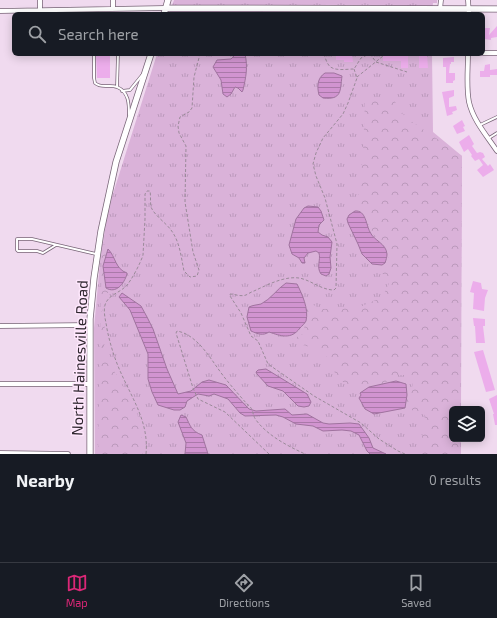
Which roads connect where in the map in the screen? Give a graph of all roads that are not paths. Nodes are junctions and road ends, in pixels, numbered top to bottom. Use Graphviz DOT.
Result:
graph roads {
  1 [pos="40,0"];
  2 [pos="113,0"];
  3 [pos="168,0"];
  4 [pos="441,0"];
  5 [pos="468,0"];
  6 [pos="113,9"];
  7 [pos="442,9"];
  8 [pos="497,9"];
  9 [pos="40,10"];
  10 [pos="0,11"];
  11 [pos="165,11"];
  12 [pos="275,11"];
  13 [pos="340,11"];
  14 [pos="416,11"];
  15 [pos="468,11"];
  16 [pos="119,12"];
  17 [pos="485,53"];
  18 [pos="497,53"];
  19 [pos="94,56"];
  20 [pos="118,56"];
  21 [pos="150,56"];
  22 [pos="468,56"];
  23 [pos="146,71"];
  24 [pos="117,87"];
  25 [pos="122,91"];
  26 [pos="497,116"];
  27 [pos="128,125"];
  28 [pos="480,125"];
  29 [pos="497,133"];
  30 [pos="489,138"];
  31 [pos="497,151"];
  32 [pos="56,245"];
  33 [pos="97,255"];
  34 [pos="90,325"];
  35 [pos="0,326"];
  36 [pos="0,384"];
  37 [pos="90,384"];
  38 [pos="0,453"];
  39 [pos="68,454"];
  40 [pos="90,454"];
  1 -- 9 [label="street"];
  2 -- 6 [label="street"];
  3 -- 11 [label="main road"];
  4 -- 7 [label="street"];
  5 -- 15 [label="street"];
  6 -- 9 [label="street"];
  6 -- 16 [label="street"];
  7 -- 14 [label="main road"];
  7 -- 15 [label="main road"];
  8 -- 15 [label="main road"];
  9 -- 10 [label="street"];
  11 -- 12 [label="main road"];
  11 -- 16 [label="street"];
  12 -- 13 [label="main road"];
  13 -- 14 [label="main road"];
  17 -- 18 [label="street"];
  19 -- 24 [label="lane"];
  20 -- 24 [label="lane"];
  21 -- 23 [label="main road, North Hainesville Road"];
  22 -- 28 [label="street"];
  23 -- 25 [label="lane"];
  23 -- 27 [label="main road, North Hainesville Road"];
  24 -- 25 [label="lane"];
  25 -- 27 [label="lane"];
  26 -- 28 [label="lane"];
  27 -- 33 [label="main road, North Hainesville Road"];
  28 -- 30 [label="street"];
  29 -- 30 [label="lane"];
  30 -- 31 [label="street"];
  32 -- 32 [label="lane"];
  32 -- 33 [label="lane"];
  33 -- 34 [label="main road, North Hainesville Road"];
  34 -- 35 [label="street"];
  34 -- 37 [label="main road, North Hainesville Road"];
  36 -- 37 [label="street"];
  37 -- 40 [label="main road, North Hainesville Road"];
  38 -- 39 [label="street"];
}
